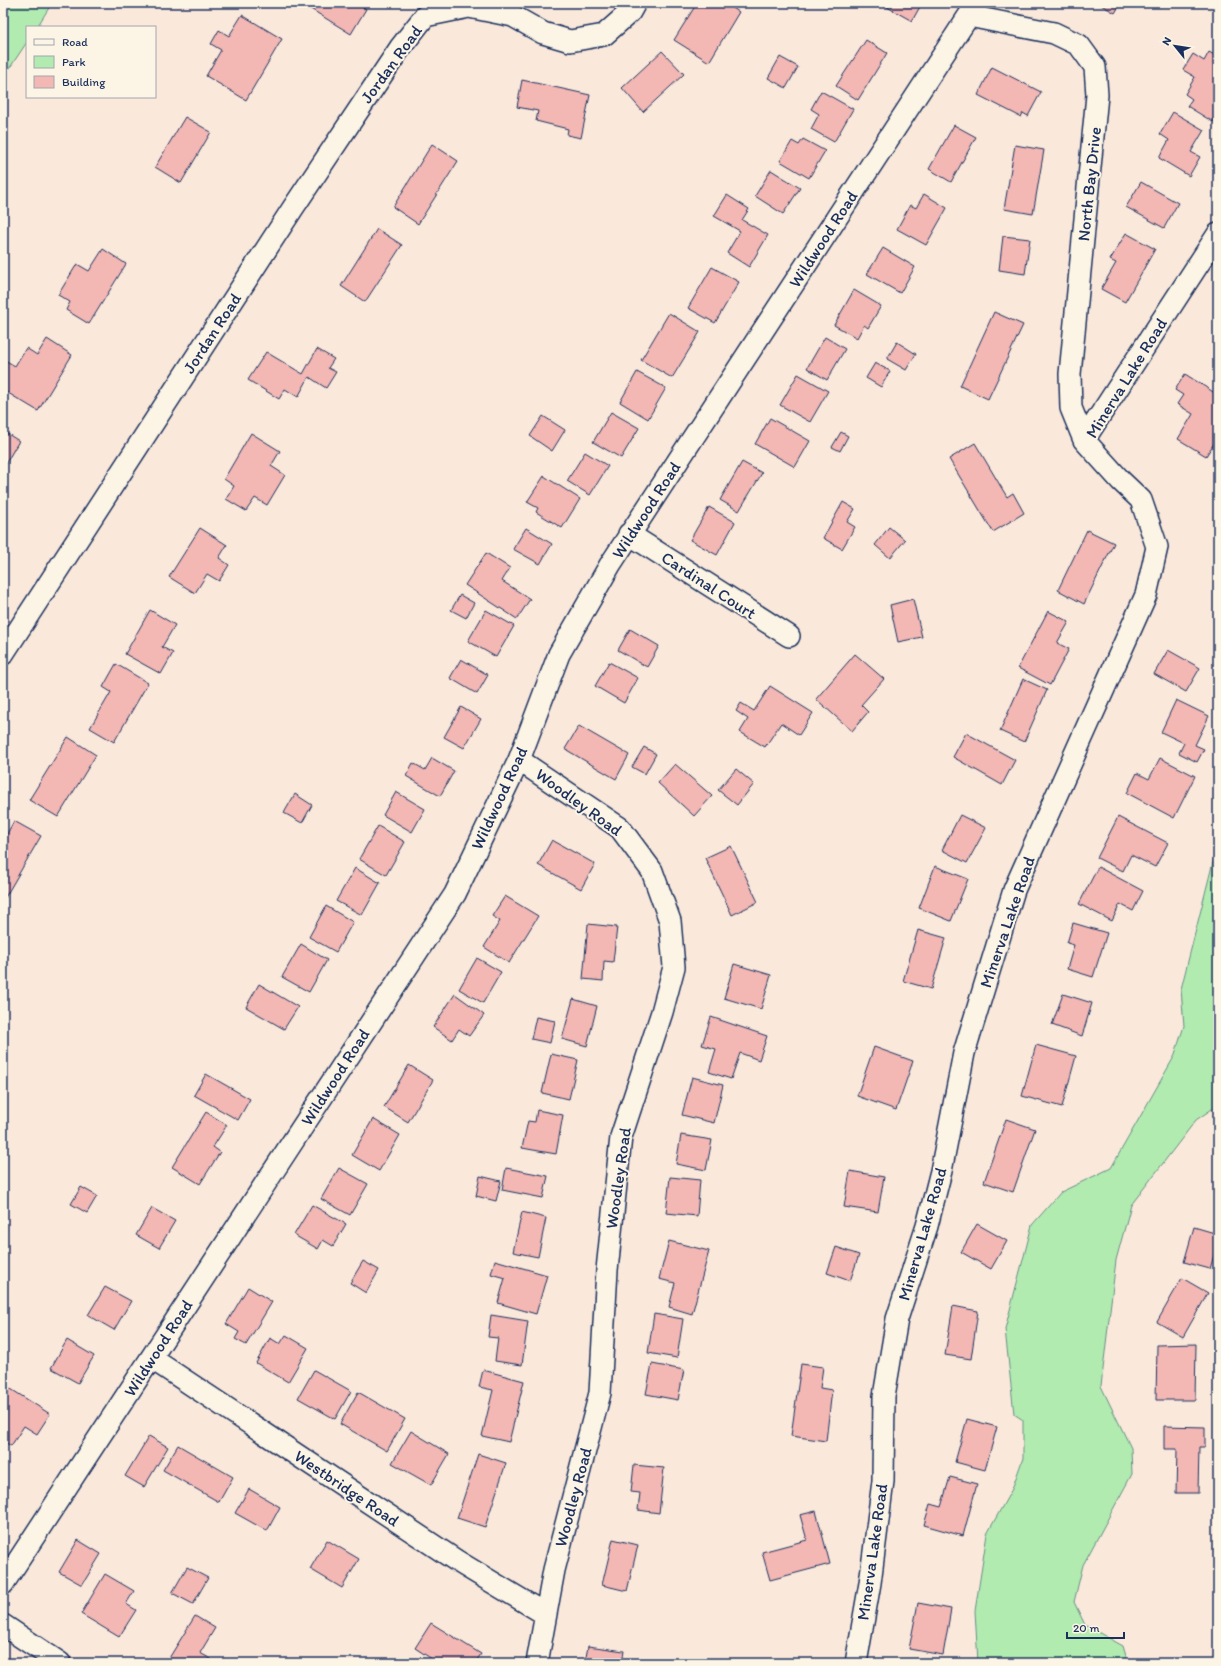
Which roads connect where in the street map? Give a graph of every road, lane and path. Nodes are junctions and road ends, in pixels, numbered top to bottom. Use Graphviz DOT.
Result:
graph roads {
  1 [pos="636,3"];
  2 [pos="422,10"];
  3 [pos="973,10"];
  4 [pos="1218,234"];
  5 [pos="1084,440"];
  6 [pos="629,534"];
  7 [pos="789,636"];
  8 [pos="3,654"];
  9 [pos="519,760"];
  10 [pos="151,1358"];
  11 [pos="3,1584"];
  12 [pos="546,1614"];
  13 [pos="3,1625"];
  14 [pos="60,1663"];
  15 [pos="537,1663"];
  16 [pos="856,1663"];
  1 -- 2 [label="street"];
  2 -- 8 [label="street, Jordan Road"];
  3 -- 5 [label="street, North Bay Drive"];
  3 -- 6 [label="street, Wildwood Road"];
  4 -- 5 [label="street, Minerva Lake Road"];
  5 -- 16 [label="street, Minerva Lake Road"];
  6 -- 7 [label="street, Cardinal Court"];
  6 -- 9 [label="street, Wildwood Road"];
  9 -- 10 [label="street, Wildwood Road"];
  9 -- 12 [label="street, Woodley Road"];
  10 -- 11 [label="street, Wildwood Road"];
  10 -- 12 [label="street, Westbridge Road"];
  12 -- 15 [label="street, Woodley Road"];
  13 -- 14 [label="street"];
}
